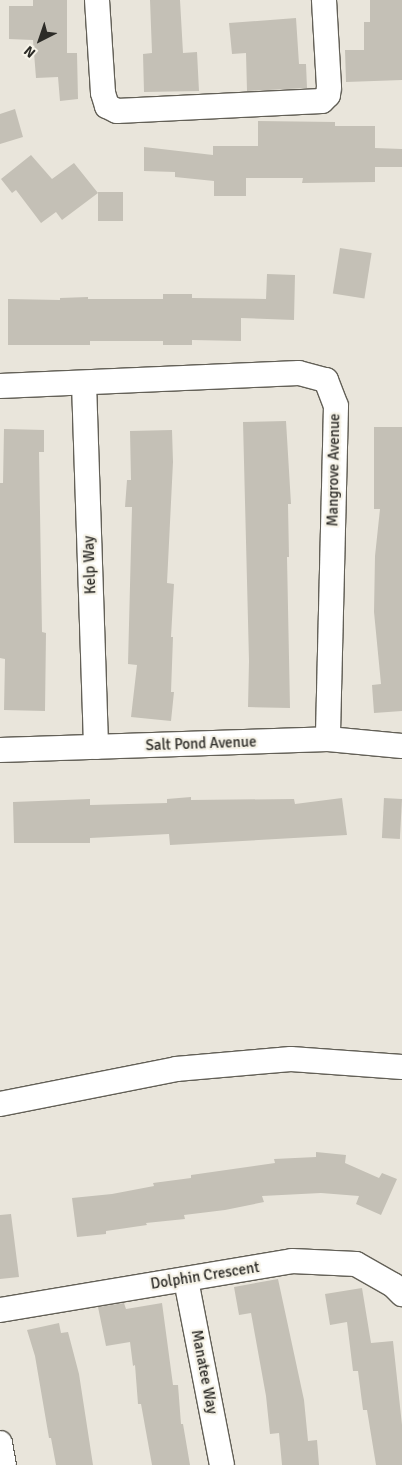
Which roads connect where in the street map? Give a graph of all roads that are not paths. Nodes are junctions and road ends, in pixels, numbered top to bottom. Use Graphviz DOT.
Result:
graph roads {
  1 [pos="97,0"];
  2 [pos="324,0"];
  3 [pos="84,382"];
  4 [pos="0,386"];
  5 [pos="328,739"];
  6 [pos="402,746"];
  7 [pos="96,747"];
  8 [pos="0,750"];
  9 [pos="402,1067"];
  10 [pos="0,1104"];
  11 [pos="186,1280"];
  12 [pos="402,1294"];
  13 [pos="0,1310"];
  14 [pos="0,1443"];
  15 [pos="4,1465"];
  16 [pos="222,1465"];
  1 -- 2 [label="street"];
  3 -- 4 [label="street, Mangrove Avenue"];
  3 -- 5 [label="street, Mangrove Avenue"];
  3 -- 7 [label="street, Kelp Way"];
  5 -- 6 [label="street, Salt Pond Avenue"];
  5 -- 7 [label="street, Salt Pond Avenue"];
  7 -- 8 [label="street, Salt Pond Avenue"];
  9 -- 10 [label="street"];
  11 -- 12 [label="street, Dolphin Crescent"];
  11 -- 13 [label="street, Dolphin Crescent"];
  11 -- 16 [label="street, Manatee Way"];
  14 -- 15 [label="street"];
}
